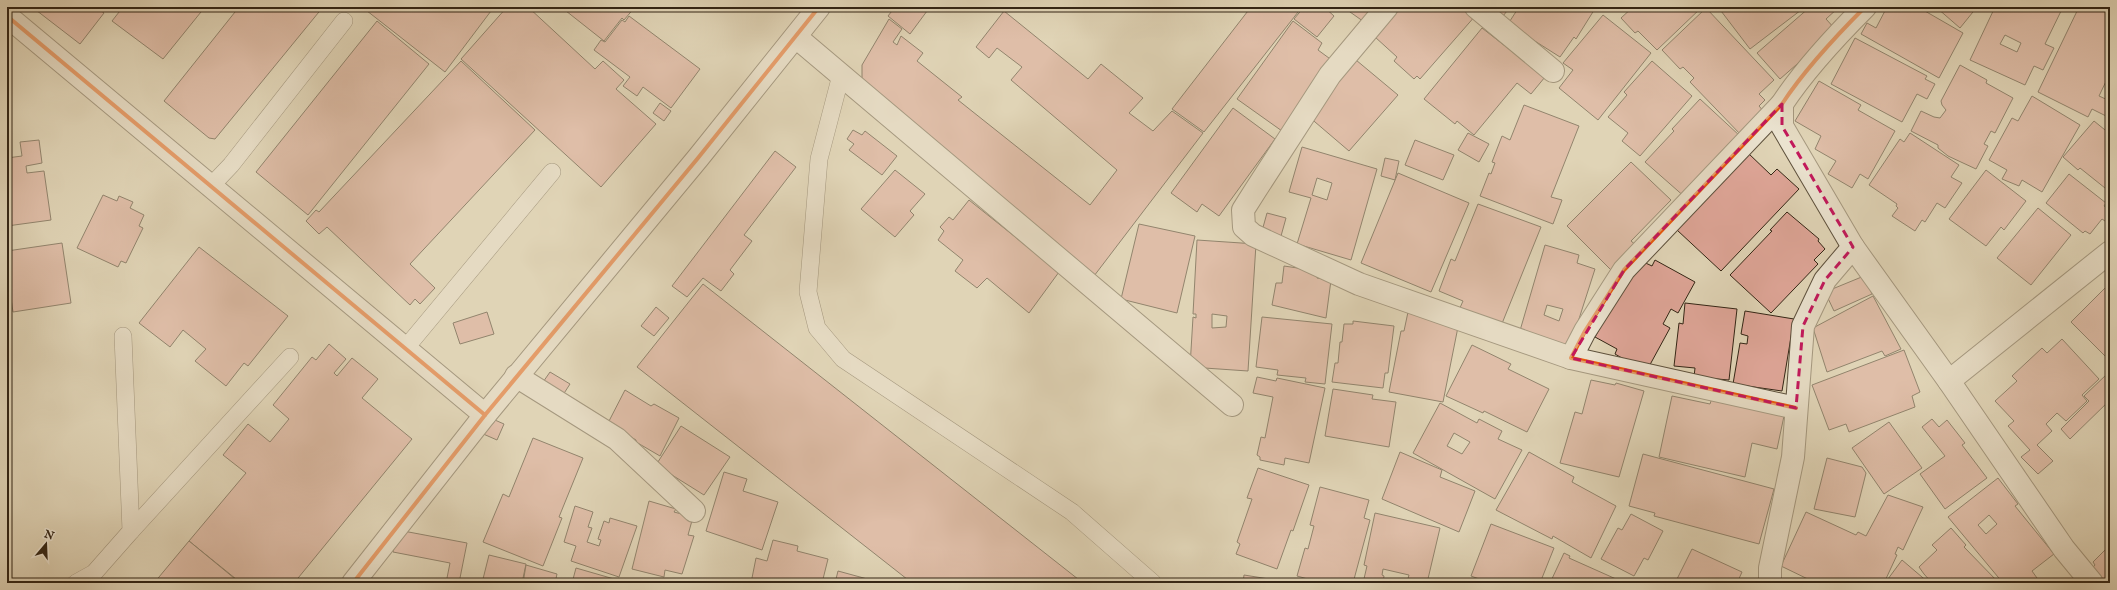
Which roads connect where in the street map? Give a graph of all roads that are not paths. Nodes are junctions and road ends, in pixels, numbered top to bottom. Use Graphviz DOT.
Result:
graph roads {
  1 [pos="819,7"];
  2 [pos="1387,7"];
  3 [pos="1476,7"];
  4 [pos="1865,7"];
  5 [pos="7,16"];
  6 [pos="344,21"];
  7 [pos="796,37"];
  8 [pos="1553,71"];
  9 [pos="841,75"];
  10 [pos="1782,104"];
  11 [pos="552,172"];
  12 [pos="211,186"];
  13 [pos="1853,247"];
  14 [pos="2110,252"];
  15 [pos="123,336"];
  16 [pos="404,350"];
  17 [pos="290,357"];
  18 [pos="1571,358"];
  19 [pos="516,376"];
  20 [pos="1949,381"];
  21 [pos="1232,405"];
  22 [pos="1796,408"];
  23 [pos="485,416"];
  24 [pos="694,511"];
  25 [pos="131,531"];
  26 [pos="76,583"];
  27 [pos="353,583"];
  28 [pos="1153,583"];
  29 [pos="1770,583"];
  30 [pos="2092,583"];
  1 -- 7 [label="street"];
  2 -- 18 [label="street"];
  3 -- 8 [label="street"];
  4 -- 10 [label="street"];
  5 -- 12 [label="street"];
  6 -- 12 [label="lane"];
  7 -- 9 [label="street"];
  7 -- 19 [label="street"];
  9 -- 21 [label="street"];
  9 -- 28 [label="lane"];
  10 -- 13 [label="street"];
  10 -- 18 [label="street"];
  11 -- 16 [label="lane"];
  12 -- 16 [label="street"];
  13 -- 20 [label="street"];
  13 -- 22 [label="street"];
  14 -- 20 [label="street"];
  15 -- 25 [label="lane"];
  16 -- 23 [label="street"];
  17 -- 25 [label="lane"];
  18 -- 22 [label="street"];
  19 -- 23 [label="street"];
  19 -- 24 [label="street"];
  20 -- 30 [label="street"];
  22 -- 29 [label="street"];
  23 -- 27 [label="street"];
  25 -- 26 [label="lane"];
}
